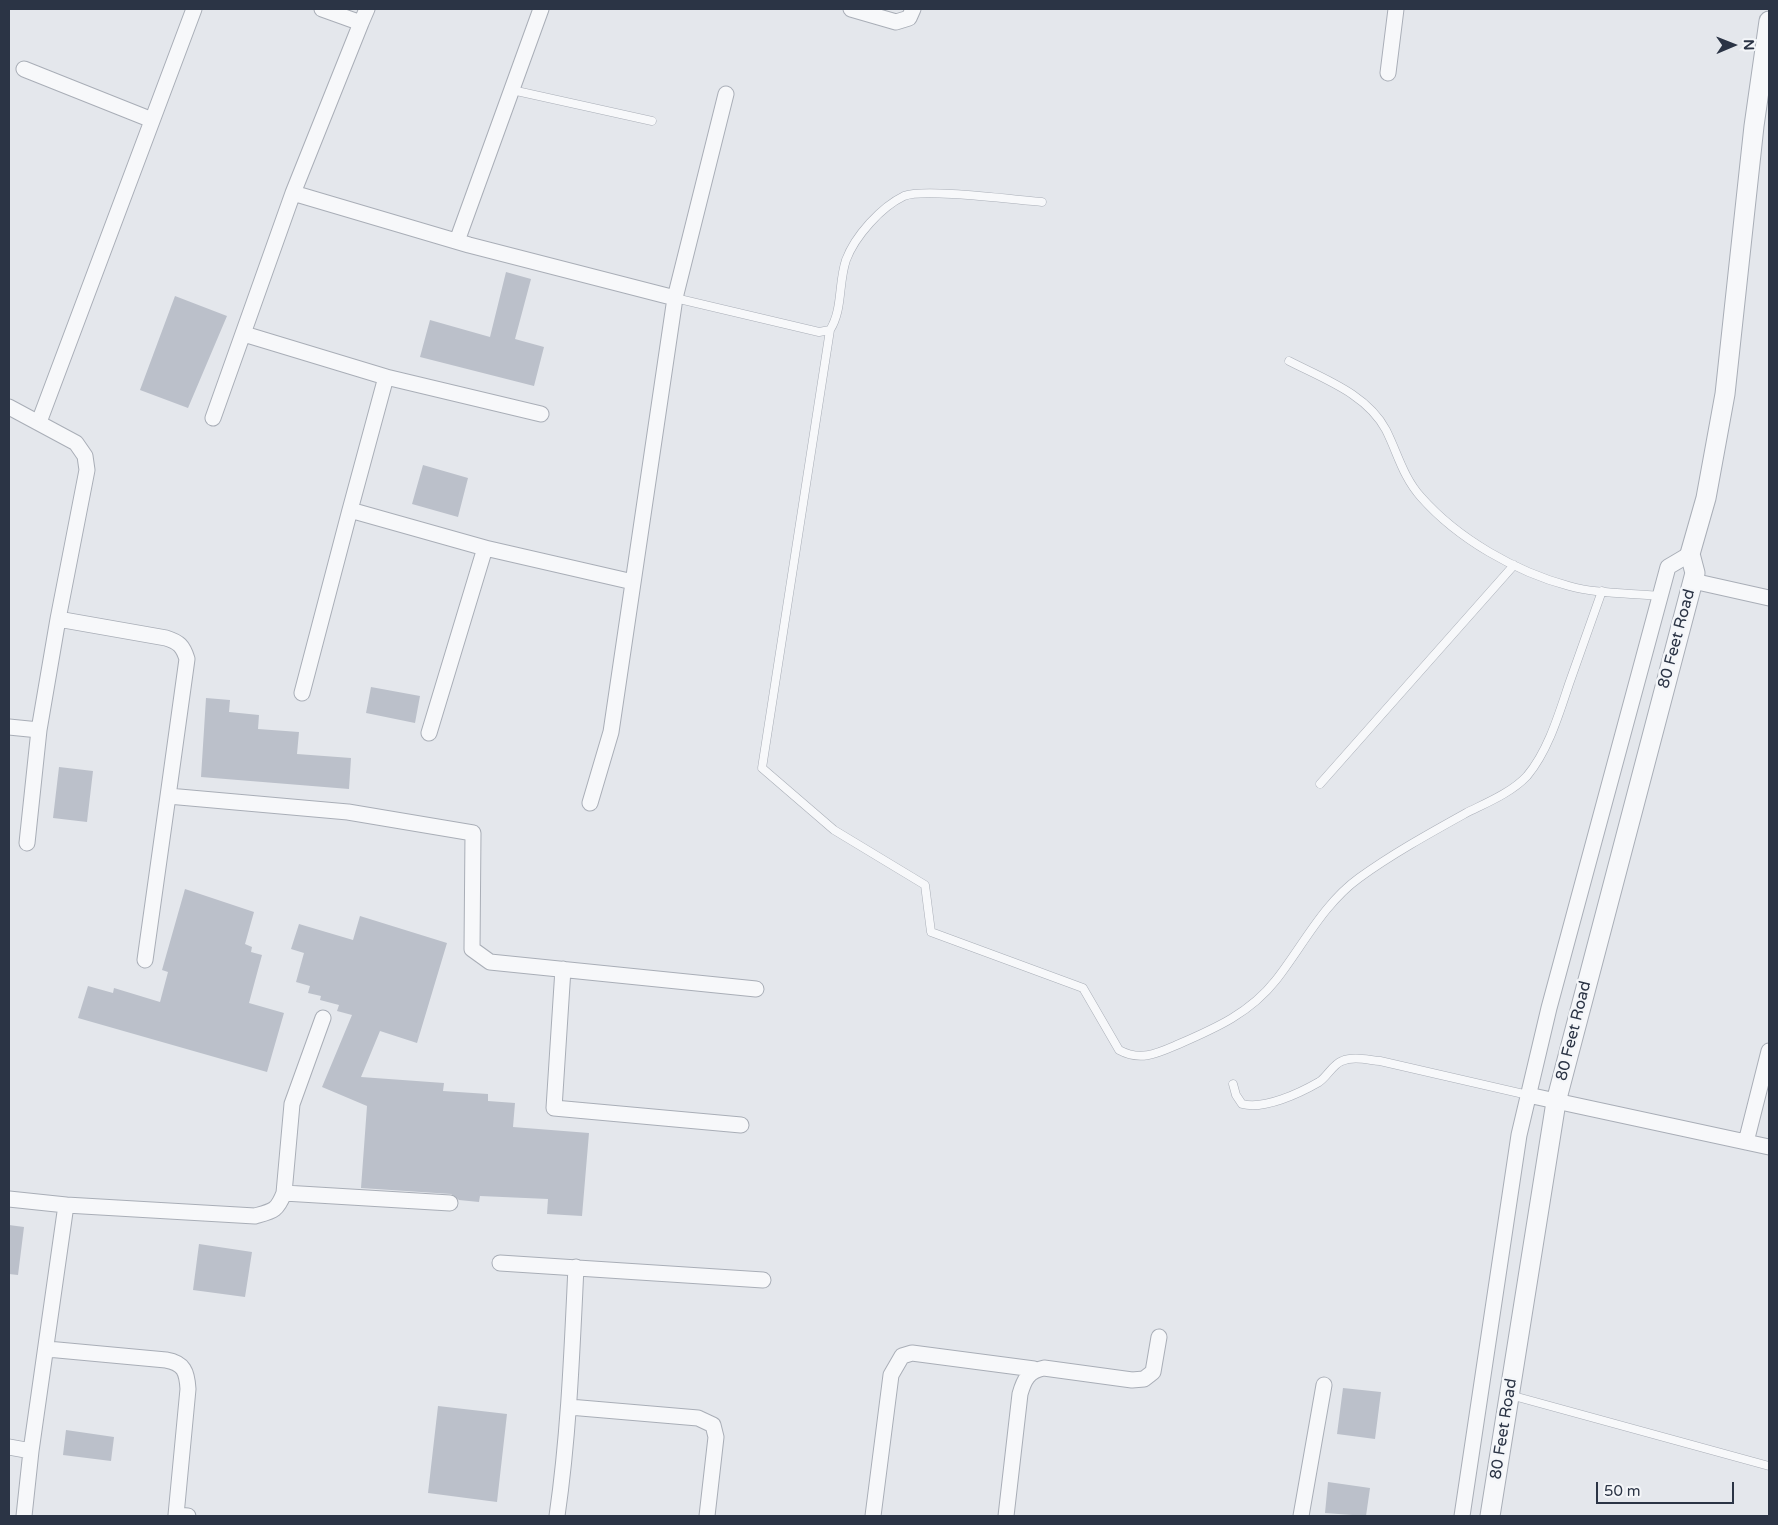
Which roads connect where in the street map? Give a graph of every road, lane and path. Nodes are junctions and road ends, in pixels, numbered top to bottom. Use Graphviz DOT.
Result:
graph roads {
  1 [pos="194,9"];
  2 [pos="322,9"];
  3 [pos="367,9"];
  4 [pos="541,9"];
  5 [pos="851,9"];
  6 [pos="913,9"];
  7 [pos="1396,9"];
  8 [pos="1769,21"];
  9 [pos="361,23"];
  10 [pos="24,69"];
  11 [pos="1388,74"];
  12 [pos="512,90"];
  13 [pos="726,94"];
  14 [pos="152,120"];
  15 [pos="652,122"];
  16 [pos="293,193"];
  17 [pos="1042,202"];
  18 [pos="456,241"];
  19 [pos="676,298"];
  20 [pos="830,330"];
  21 [pos="244,334"];
  22 [pos="1289,361"];
  23 [pos="386,377"];
  24 [pos="9,407"];
  25 [pos="541,414"];
  26 [pos="213,418"];
  27 [pos="39,422"];
  28 [pos="350,510"];
  29 [pos="485,548"];
  30 [pos="1690,554"];
  31 [pos="1514,565"];
  32 [pos="1693,581"];
  33 [pos="633,582"];
  34 [pos="1602,591"];
  35 [pos="1659,596"];
  36 [pos="1769,598"];
  37 [pos="58,619"];
  38 [pos="302,693"];
  39 [pos="9,727"];
  40 [pos="40,730"];
  41 [pos="429,733"];
  42 [pos="1320,784"];
  43 [pos="168,796"];
  44 [pos="590,803"];
  45 [pos="27,843"];
  46 [pos="145,960"];
  47 [pos="563,969"];
  48 [pos="756,989"];
  49 [pos="323,1018"];
  50 [pos="1769,1051"];
  51 [pos="1233,1084"];
  52 [pos="1528,1095"];
  53 [pos="1556,1102"];
  54 [pos="741,1125"];
  55 [pos="1746,1142"];
  56 [pos="1769,1147"];
  57 [pos="284,1193"];
  58 [pos="9,1199"];
  59 [pos="450,1203"];
  60 [pos="66,1205"];
  61 [pos="500,1263"];
  62 [pos="576,1267"];
  63 [pos="763,1280"];
  64 [pos="1159,1337"];
  65 [pos="47,1350"];
  66 [pos="1034,1370"];
  67 [pos="1324,1385"];
  68 [pos="1510,1395"];
  69 [pos="568,1407"];
  70 [pos="9,1448"];
  71 [pos="31,1451"];
  72 [pos="1769,1466"];
  73 [pos="24,1516"];
  74 [pos="180,1516"];
  75 [pos="557,1516"];
  76 [pos="707,1516"];
  77 [pos="873,1516"];
  78 [pos="1006,1516"];
  79 [pos="1301,1516"];
  80 [pos="1462,1516"];
  81 [pos="1490,1516"];
  1 -- 14 [label="street"];
  2 -- 9 [label="street"];
  3 -- 9 [label="street"];
  4 -- 12 [label="street"];
  5 -- 6 [label="street"];
  7 -- 11 [label="street"];
  8 -- 30 [label="street"];
  9 -- 16 [label="street"];
  10 -- 14 [label="street"];
  12 -- 15 [label="lane"];
  12 -- 18 [label="street"];
  13 -- 19 [label="street"];
  14 -- 27 [label="street"];
  16 -- 18 [label="street"];
  16 -- 21 [label="street"];
  17 -- 20 [label="lane"];
  18 -- 19 [label="street"];
  19 -- 20 [label="lane"];
  19 -- 33 [label="street"];
  20 -- 34 [label="lane"];
  21 -- 23 [label="street"];
  21 -- 26 [label="street"];
  22 -- 31 [label="lane"];
  23 -- 25 [label="street"];
  23 -- 28 [label="street"];
  24 -- 27 [label="street"];
  27 -- 37 [label="street"];
  28 -- 29 [label="street"];
  28 -- 38 [label="street"];
  29 -- 33 [label="street"];
  29 -- 41 [label="street"];
  30 -- 32 [label="street, 80 Feet Road"];
  30 -- 35 [label="street"];
  31 -- 34 [label="lane"];
  31 -- 42 [label="lane"];
  32 -- 36 [label="street"];
  32 -- 53 [label="street, 80 Feet Road"];
  33 -- 44 [label="street"];
  34 -- 35 [label="lane"];
  35 -- 52 [label="street"];
  37 -- 40 [label="street"];
  37 -- 43 [label="street"];
  39 -- 40 [label="street"];
  40 -- 45 [label="street"];
  43 -- 46 [label="street"];
  43 -- 47 [label="street"];
  47 -- 48 [label="street"];
  47 -- 54 [label="street"];
  49 -- 57 [label="street"];
  50 -- 55 [label="street"];
  51 -- 52 [label="lane"];
  52 -- 53 [label="street"];
  52 -- 80 [label="street"];
  53 -- 55 [label="street"];
  53 -- 68 [label="street, 80 Feet Road"];
  55 -- 56 [label="street"];
  57 -- 59 [label="street"];
  57 -- 60 [label="street"];
  58 -- 60 [label="street"];
  60 -- 65 [label="street"];
  61 -- 62 [label="street"];
  62 -- 63 [label="street"];
  62 -- 69 [label="street"];
  64 -- 66 [label="street"];
  65 -- 71 [label="street"];
  65 -- 74 [label="street"];
  66 -- 77 [label="street"];
  66 -- 78 [label="street"];
  67 -- 79 [label="street"];
  68 -- 72 [label="lane"];
  68 -- 81 [label="street, 80 Feet Road"];
  69 -- 75 [label="street"];
  69 -- 76 [label="street"];
  70 -- 71 [label="street"];
  71 -- 73 [label="street"];
}
